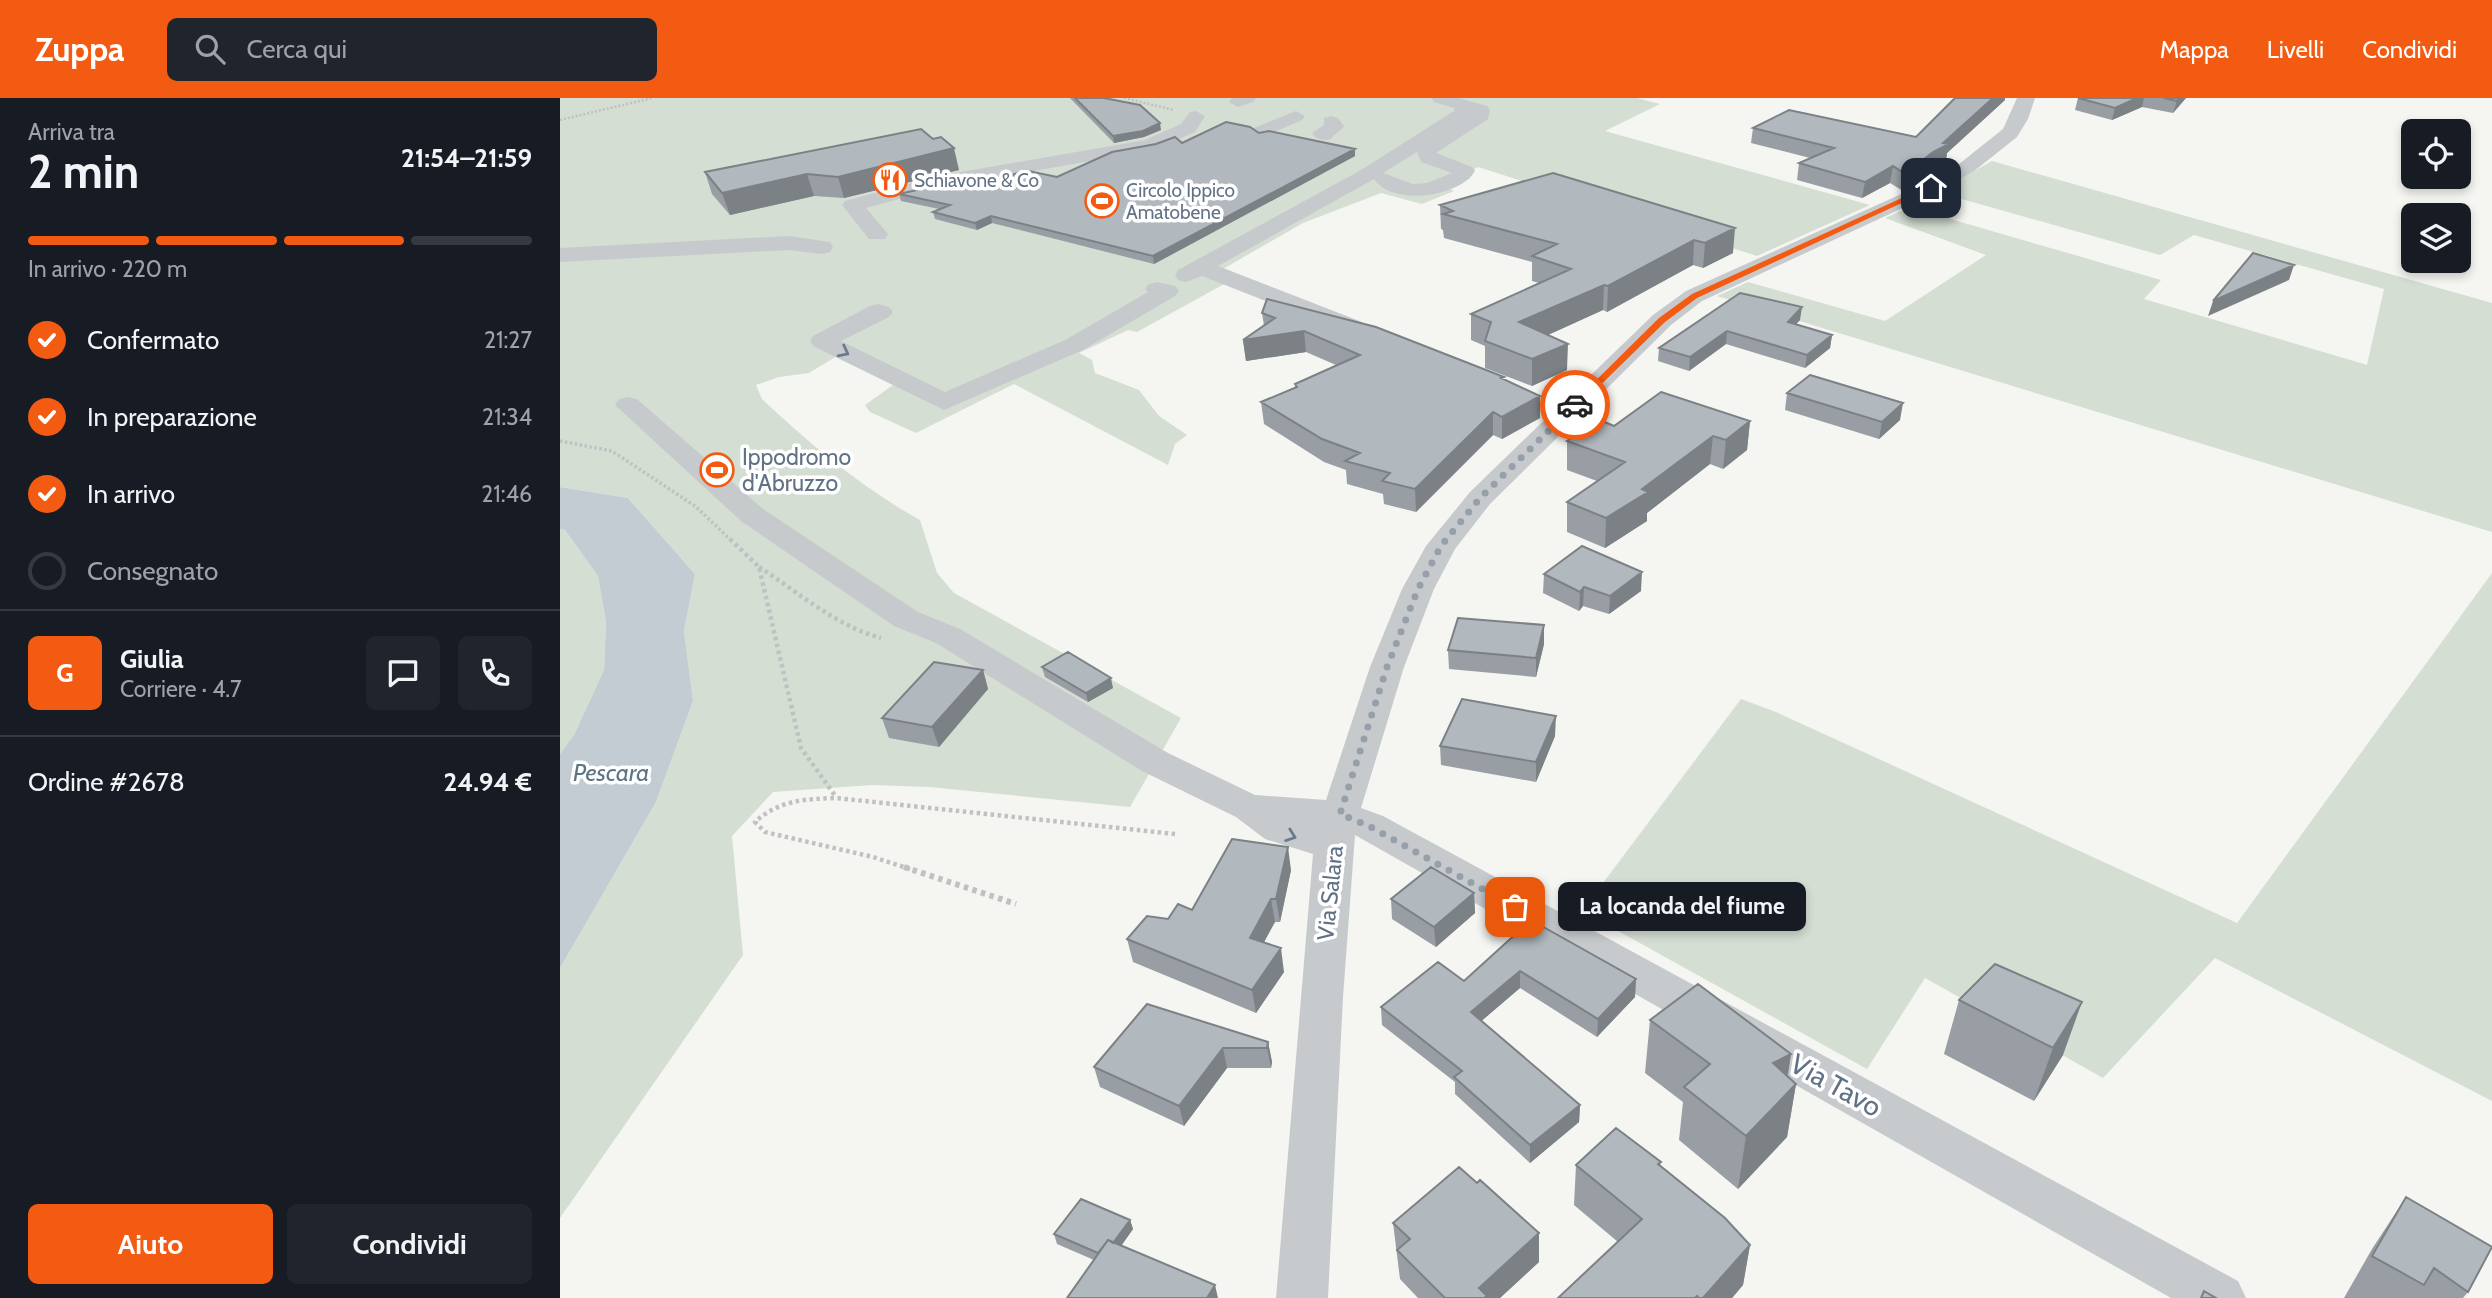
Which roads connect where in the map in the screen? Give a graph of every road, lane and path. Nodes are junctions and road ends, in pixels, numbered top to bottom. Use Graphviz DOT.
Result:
graph roads {
  1 [pos="652,98"];
  2 [pos="1440,98"];
  3 [pos="2026,98"];
  4 [pos="1196,116"];
  5 [pos="1296,116"];
  6 [pos="1457,116"];
  7 [pos="560,120"];
  8 [pos="1261,132"];
  9 [pos="1376,176"];
  10 [pos="877,234"];
  11 [pos="822,247"];
  12 [pos="560,255"];
  13 [pos="1200,267"];
  14 [pos="878,311"];
  15 [pos="1378,337"];
  16 [pos="560,441"];
  17 [pos="948,636"];
  18 [pos="836,798"];
  19 [pos="1337,829"];
  20 [pos="1175,834"];
  21 [pos="1016,904"];
  22 [pos="1302,1298"];
  23 [pos="2220,1298"];
  1 -- 7 [label="path"];
  2 -- 9 [label="street"];
  3 -- 19 [label="street, Via Salara"];
  4 -- 10 [label="street"];
  5 -- 8 [label="street"];
  6 -- 9 [label="street"];
  9 -- 13 [label="street"];
  11 -- 12 [label="street"];
  14 -- 13 [label="street, one-way"];
  13 -- 15 [label="street"];
  16 -- 18 [label="path"];
  17 -- 17 [label="street"];
  17 -- 19 [label="street, Via Tavo"];
  18 -- 20 [label="path"];
  18 -- 21 [label="path"];
  19 -- 22 [label="street, Via Salara"];
  19 -- 23 [label="street, Via Tavo"];
}
